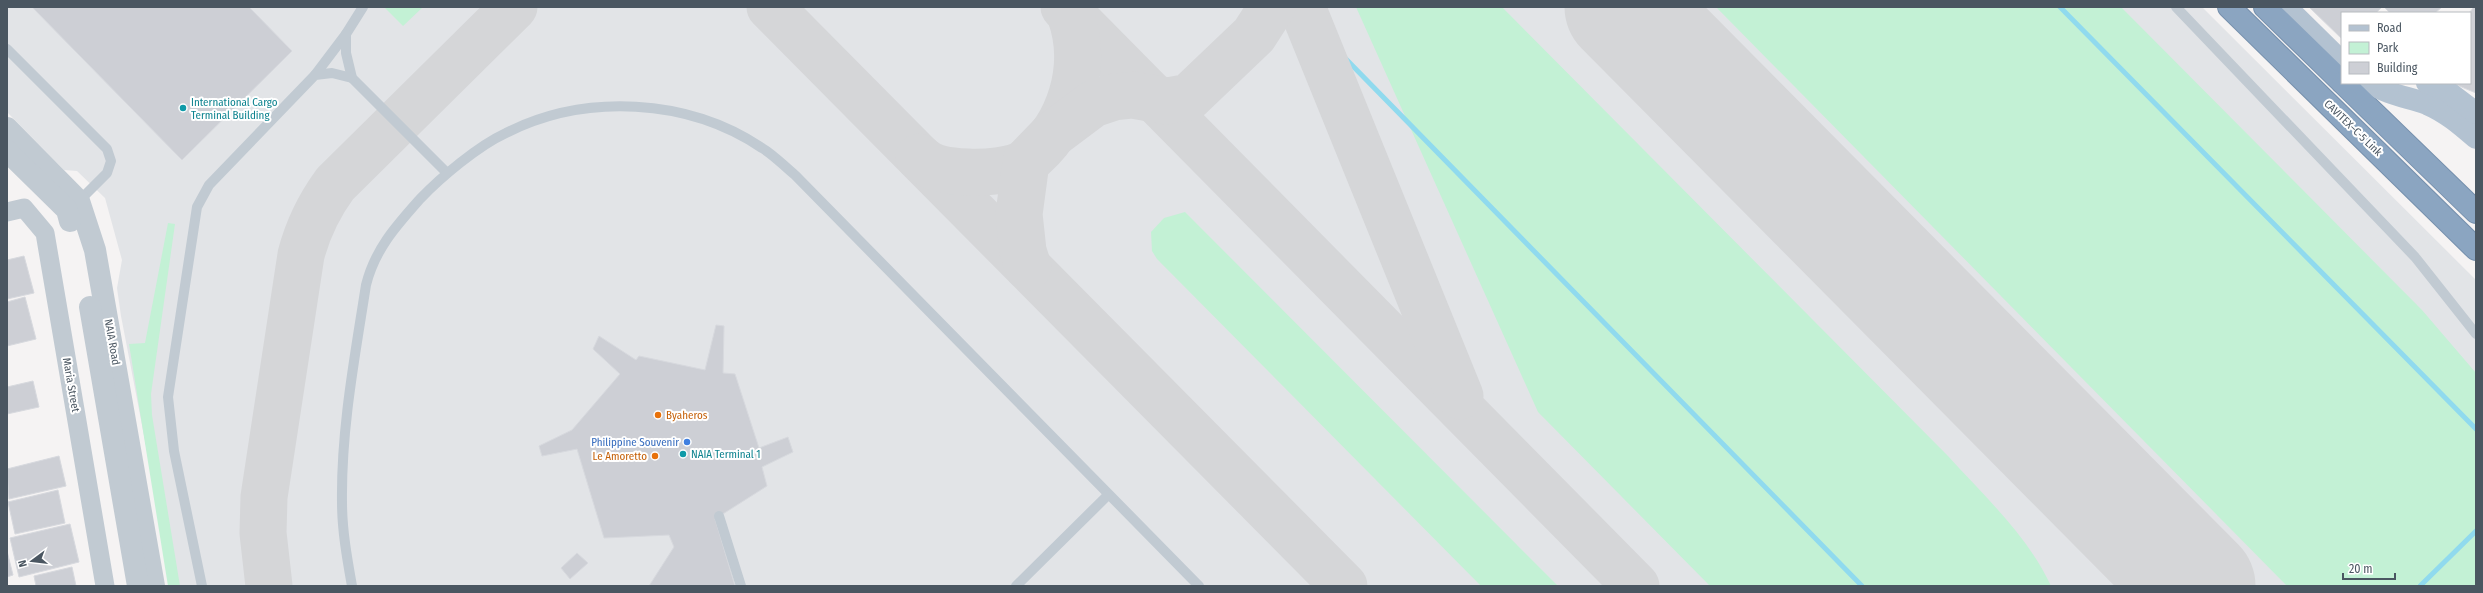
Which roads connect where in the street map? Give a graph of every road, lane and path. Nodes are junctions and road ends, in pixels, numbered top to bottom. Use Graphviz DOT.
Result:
graph roads {
  1 [pos="363,7"];
  2 [pos="2176,7"];
  3 [pos="2229,7"];
  4 [pos="2264,7"];
  5 [pos="2286,7"];
  6 [pos="346,34"];
  7 [pos="7,49"];
  8 [pos="2341,61"];
  9 [pos="315,75"];
  10 [pos="352,78"];
  11 [pos="2341,81"];
  12 [pos="2344,84"];
  13 [pos="2373,84"];
  14 [pos="2430,84"];
  15 [pos="2476,114"];
  16 [pos="7,128"];
  17 [pos="2476,138"];
  18 [pos="7,151"];
  19 [pos="447,173"];
  20 [pos="73,206"];
  21 [pos="7,212"];
  22 [pos="2476,212"];
  23 [pos="2476,249"];
  24 [pos="2476,334"];
  25 [pos="1108,495"];
  26 [pos="719,516"];
  27 [pos="105,586"];
  28 [pos="138,586"];
  29 [pos="154,586"];
  30 [pos="202,586"];
  31 [pos="352,586"];
  32 [pos="741,586"];
  33 [pos="1016,586"];
  34 [pos="1199,586"];
  1 -- 6 [label="lane"];
  2 -- 24 [label="lane"];
  3 -- 23 [label="highway, CAVITEX–C-5 Link"];
  4 -- 11 [label="highway"];
  5 -- 8 [label="main road"];
  6 -- 9 [label="lane"];
  6 -- 10 [label="lane"];
  7 -- 20 [label="lane"];
  9 -- 10 [label="lane"];
  9 -- 30 [label="lane"];
  10 -- 19 [label="lane"];
  12 -- 22 [label="highway"];
  13 -- 17 [label="main road"];
  14 -- 15 [label="main road"];
  16 -- 20 [label="street, NAIA Road"];
  18 -- 20 [label="street, NAIA Road"];
  19 -- 25 [label="lane"];
  19 -- 31 [label="lane"];
  20 -- 28 [label="street, NAIA Road"];
  20 -- 29 [label="street, NAIA Road"];
  21 -- 27 [label="street, Maria Street"];
  25 -- 33 [label="lane"];
  25 -- 34 [label="lane"];
  26 -- 32 [label="lane"];
}
